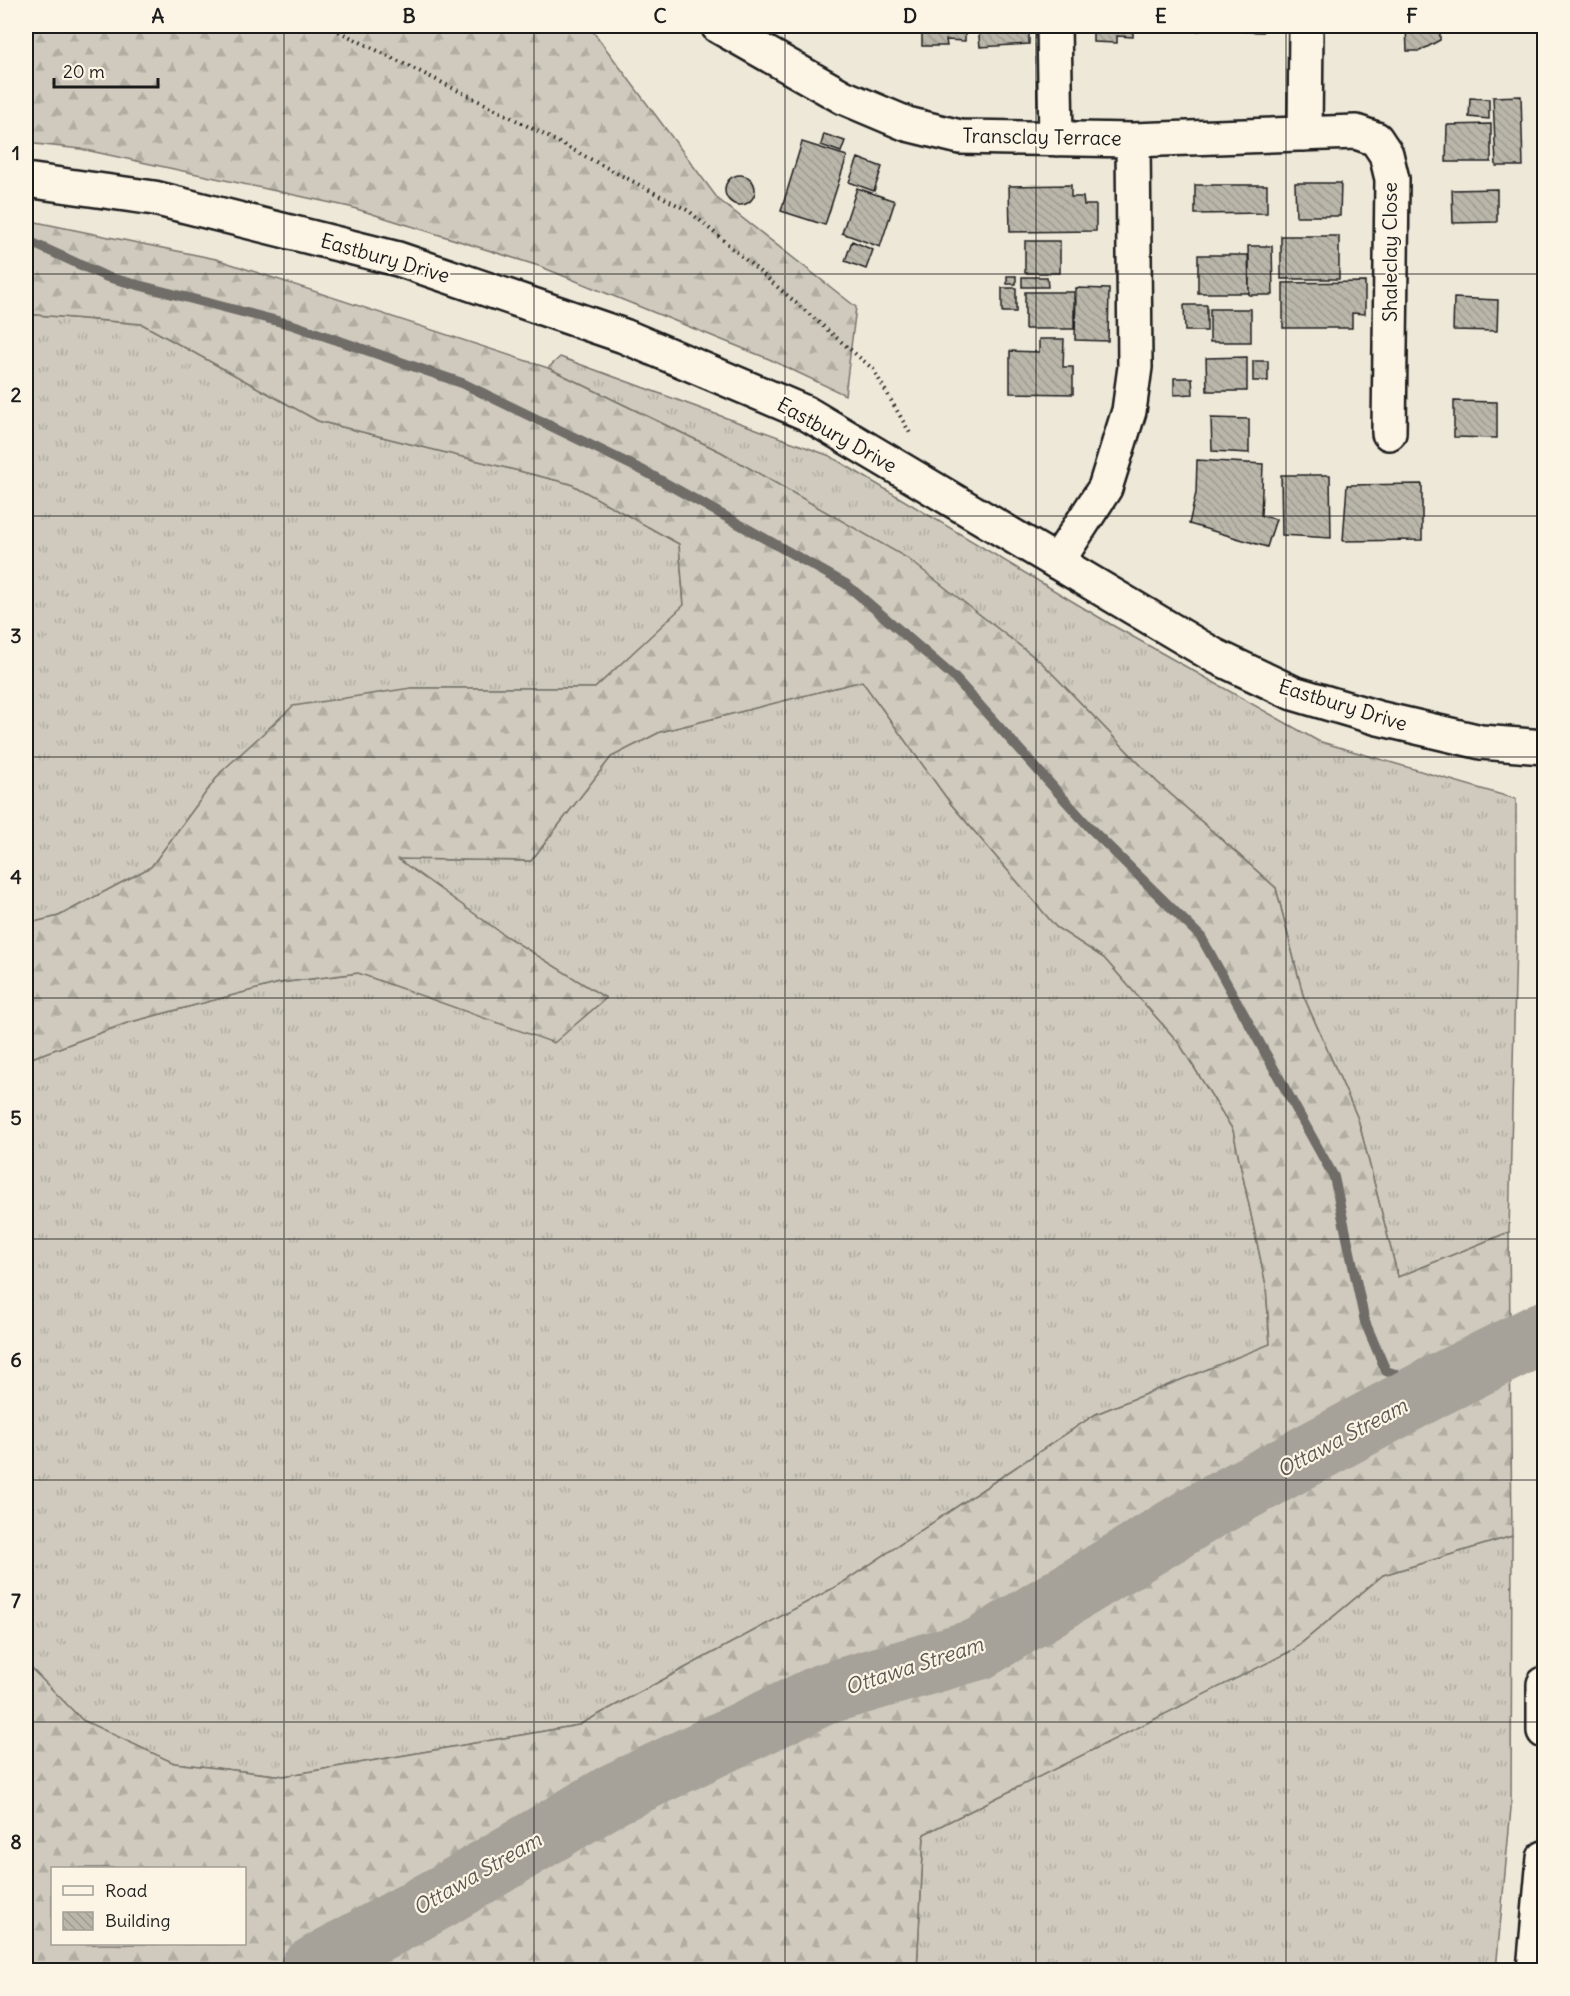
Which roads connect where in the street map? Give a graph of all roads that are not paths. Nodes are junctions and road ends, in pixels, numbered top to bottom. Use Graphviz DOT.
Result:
graph roads {
  1 [pos="718,26"];
  2 [pos="1054,26"];
  3 [pos="1306,26"];
  4 [pos="1305,134"];
  5 [pos="1056,139"];
  6 [pos="1133,140"];
  7 [pos="26,180"];
  8 [pos="1389,433"];
  9 [pos="1057,562"];
  10 [pos="1545,747"];
  11 [pos="1545,1684"];
  12 [pos="1545,1731"];
  13 [pos="1545,1858"];
  14 [pos="1534,1971"];
  1 -- 5 [label="street, Transclay Terrace"];
  2 -- 5 [label="street"];
  3 -- 4 [label="street"];
  4 -- 6 [label="street, Shaleclay Close"];
  4 -- 8 [label="street, Shaleclay Close"];
  5 -- 6 [label="street, Transclay Terrace"];
  6 -- 9 [label="street, Transclay Terrace"];
  7 -- 9 [label="street, Eastbury Drive"];
  9 -- 10 [label="street, Eastbury Drive"];
  11 -- 12 [label="street"];
  13 -- 14 [label="street"];
}
